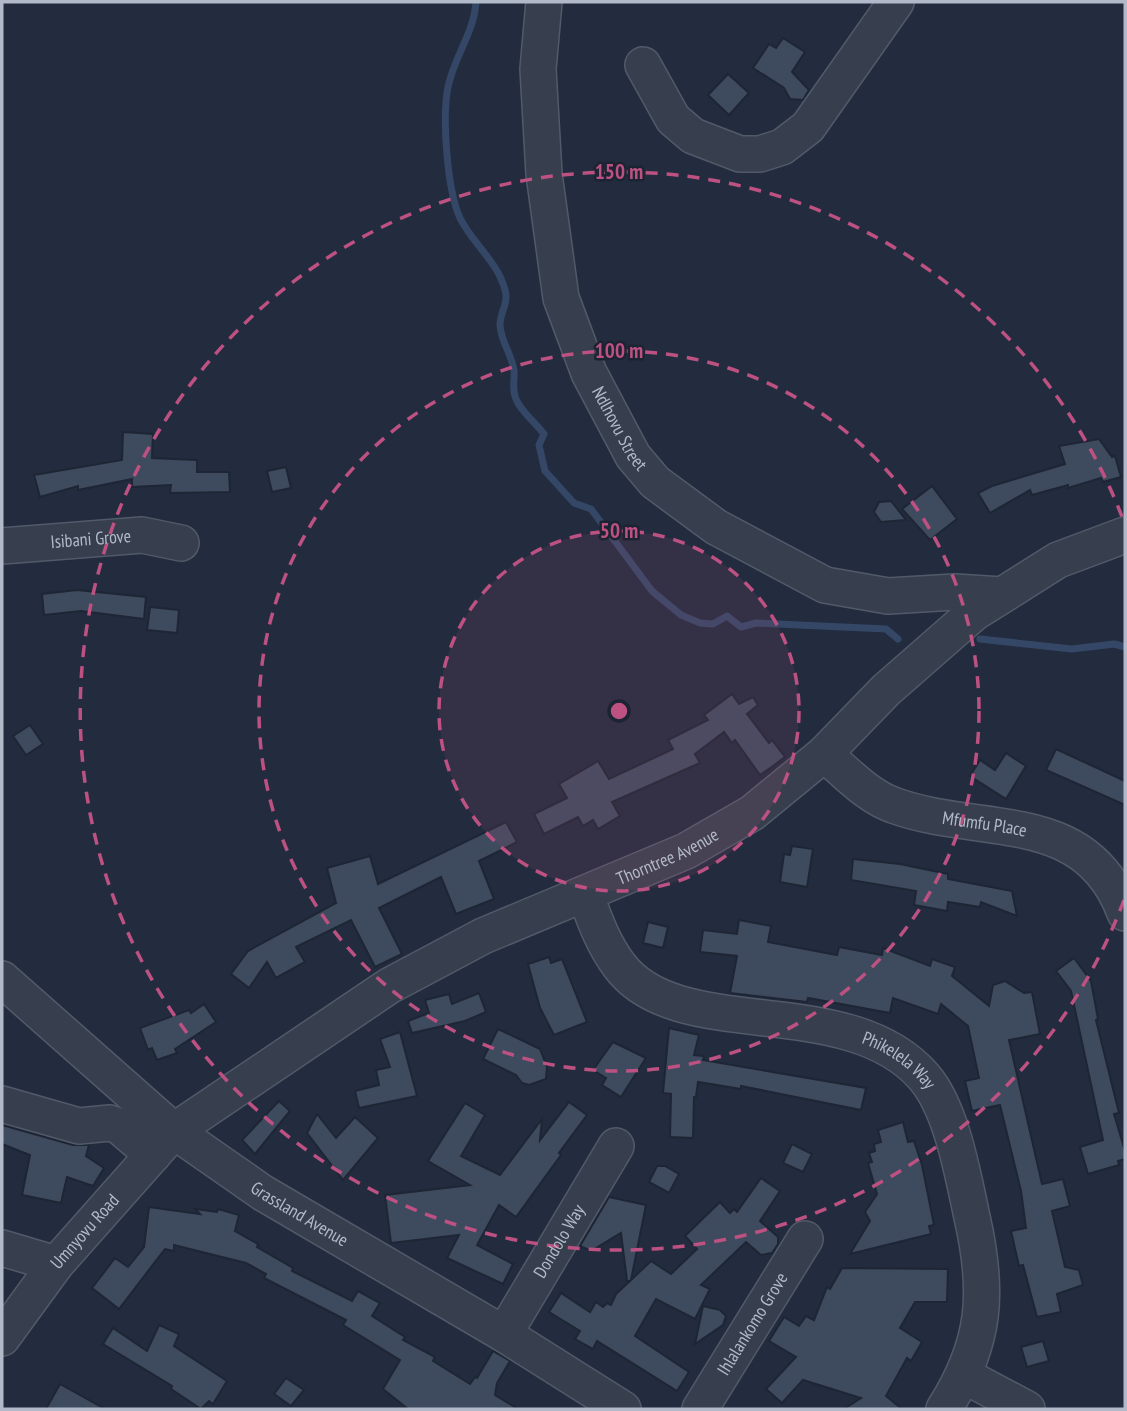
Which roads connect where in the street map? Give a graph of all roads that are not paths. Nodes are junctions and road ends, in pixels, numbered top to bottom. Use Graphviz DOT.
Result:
graph roads {
  1 [pos="544,2"];
  2 [pos="896,2"];
  3 [pos="643,65"];
  4 [pos="1125,535"];
  5 [pos="181,543"];
  6 [pos="2,546"];
  7 [pos="1002,595"];
  8 [pos="824,754"];
  9 [pos="585,894"];
  10 [pos="1125,913"];
  11 [pos="2,979"];
  12 [pos="2,1104"];
  13 [pos="163,1143"];
  14 [pos="616,1146"];
  15 [pos="805,1239"];
  16 [pos="2,1248"];
  17 [pos="56,1264"];
  18 [pos="503,1334"];
  19 [pos="2,1338"];
  20 [pos="965,1376"];
  21 [pos="623,1409"];
  22 [pos="700,1409"];
  23 [pos="944,1409"];
  24 [pos="1027,1409"];
  1 -- 7 [label="street, Ndlhovu Street"];
  2 -- 3 [label="street"];
  4 -- 7 [label="street, Thorntree Avenue"];
  5 -- 6 [label="street, Isibani Grove"];
  7 -- 8 [label="street, Thorntree Avenue"];
  8 -- 9 [label="street, Thorntree Avenue"];
  8 -- 10 [label="street, Mfumfu Place"];
  9 -- 13 [label="street, Thorntree Avenue"];
  9 -- 20 [label="street, Phikelela Way"];
  11 -- 13 [label="street, Grassland Avenue"];
  12 -- 13 [label="street"];
  13 -- 17 [label="street, Umnyovu Road"];
  13 -- 18 [label="street, Grassland Avenue"];
  14 -- 18 [label="street, Dondolo Way"];
  15 -- 22 [label="street, Ihlalankomo Grove"];
  16 -- 17 [label="street"];
  17 -- 19 [label="street, Umnyovu Road"];
  18 -- 21 [label="street, Grassland Avenue"];
  20 -- 23 [label="street, Phikelela Way"];
  20 -- 24 [label="street"];
}
